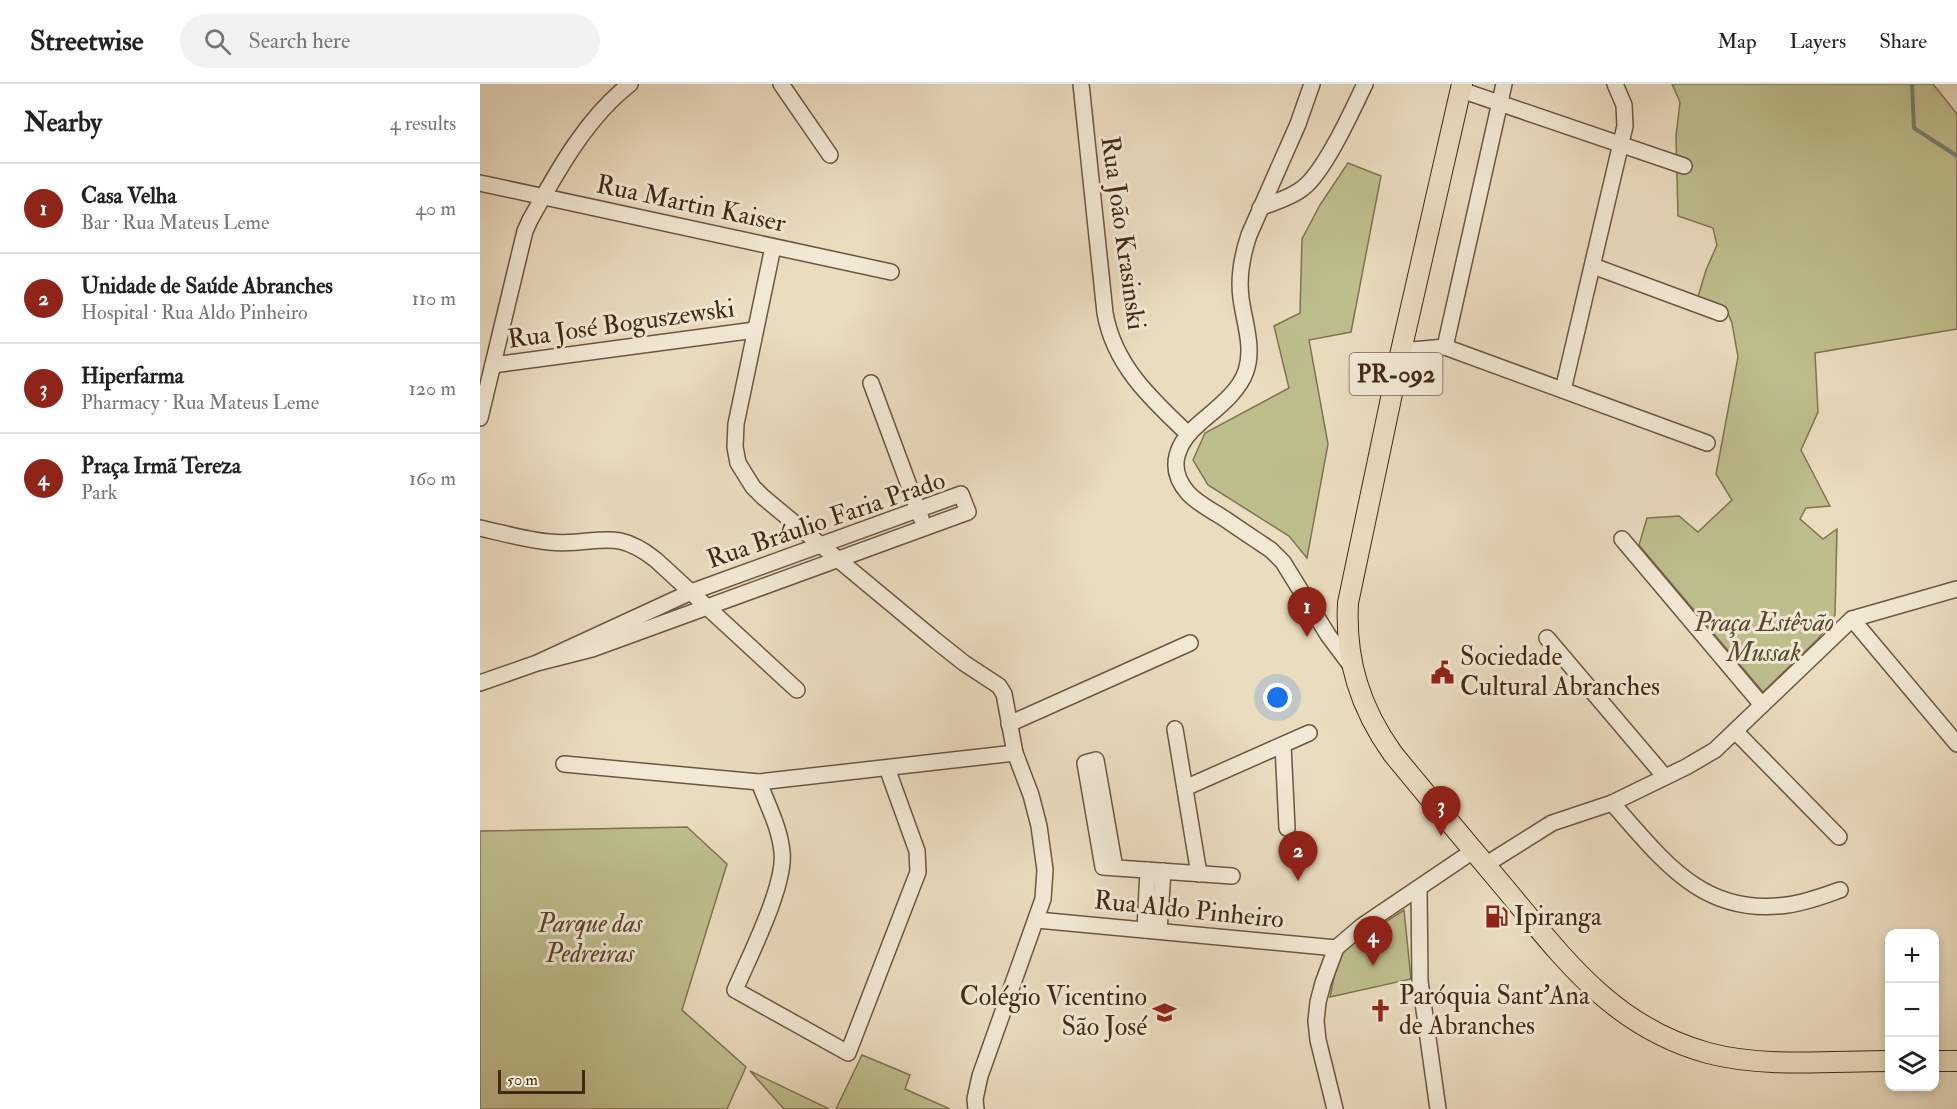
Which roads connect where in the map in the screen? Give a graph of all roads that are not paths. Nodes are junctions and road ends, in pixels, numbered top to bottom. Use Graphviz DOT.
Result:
graph roads {
  1 [pos="630,84"];
  2 [pos="781,84"];
  3 [pos="1081,84"];
  4 [pos="1312,84"];
  5 [pos="1365,84"];
  6 [pos="1504,84"];
  7 [pos="1615,84"];
  8 [pos="1461,87"];
  9 [pos="1500,103"];
  10 [pos="1620,144"];
  11 [pos="830,155"];
  12 [pos="1684,166"];
  13 [pos="480,183"];
  14 [pos="543,197"];
  15 [pos="1260,208"];
  16 [pos="773,247"];
  17 [pos="1593,266"];
  18 [pos="891,272"];
  19 [pos="1720,313"];
  20 [pos="755,330"];
  21 [pos="1445,347"];
  22 [pos="1401,351"];
  23 [pos="493,365"];
  24 [pos="872,383"];
  25 [pos="1563,390"];
  26 [pos="480,418"];
  27 [pos="1188,433"];
  28 [pos="1707,443"];
  29 [pos="918,510"];
  30 [pos="480,528"];
  31 [pos="924,528"];
  32 [pos="1622,539"];
  33 [pos="821,545"];
  34 [pos="838,559"];
  35 [pos="1957,589"];
  36 [pos="691,592"];
  37 [pos="707,607"];
  38 [pos="1852,619"];
  39 [pos="1547,638"];
  40 [pos="1191,643"];
  41 [pos="537,663"];
  42 [pos="1353,667"];
  43 [pos="480,683"];
  44 [pos="797,690"];
  45 [pos="1762,705"];
  46 [pos="1009,724"];
  47 [pos="1175,729"];
  48 [pos="1735,731"];
  49 [pos="1309,733"];
  50 [pos="1957,744"];
  51 [pos="1283,745"];
  52 [pos="1015,753"];
  53 [pos="564,764"];
  54 [pos="887,768"];
  55 [pos="1665,777"];
  56 [pos="759,782"];
  57 [pos="1185,788"];
  58 [pos="1612,804"];
  59 [pos="1287,828"];
  60 [pos="1839,837"];
  61 [pos="1479,858"];
  62 [pos="1114,868"];
  63 [pos="1155,871"];
  64 [pos="1199,874"];
  65 [pos="1232,876"];
  66 [pos="1419,889"];
  67 [pos="1840,890"];
  68 [pos="1037,920"];
  69 [pos="1152,931"];
  70 [pos="1336,948"];
  71 [pos="1885,1061"];
  72 [pos="1939,1061"];
  73 [pos="1957,1061"];
  74 [pos="976,1109"];
  75 [pos="1335,1109"];
  76 [pos="1438,1109"];
  1 -- 14 [label="street"];
  2 -- 11 [label="street"];
  3 -- 27 [label="street, Rua João Krasinski"];
  4 -- 15 [label="street"];
  5 -- 15 [label="street"];
  6 -- 9 [label="street"];
  7 -- 10 [label="street"];
  8 -- 9 [label="street"];
  8 -- 22 [label="main road, PR-092"];
  9 -- 10 [label="street"];
  9 -- 21 [label="street"];
  10 -- 12 [label="street"];
  10 -- 17 [label="street"];
  13 -- 14 [label="street, Rua Martin Kaiser"];
  14 -- 16 [label="street, Rua Martin Kaiser"];
  14 -- 23 [label="street"];
  15 -- 27 [label="street"];
  16 -- 18 [label="street, Rua Martin Kaiser"];
  16 -- 20 [label="street"];
  17 -- 19 [label="street"];
  17 -- 25 [label="street"];
  20 -- 23 [label="street, Rua José Boguszewski"];
  20 -- 33 [label="street"];
  21 -- 22 [label="street"];
  21 -- 25 [label="street"];
  22 -- 42 [label="main road, PR-092"];
  23 -- 26 [label="street"];
  24 -- 29 [label="street"];
  25 -- 28 [label="street"];
  27 -- 42 [label="street"];
  29 -- 31 [label="street"];
  29 -- 31 [label="street, Rua Bráulio Faria Prado"];
  29 -- 33 [label="street, Rua Bráulio Faria Prado"];
  30 -- 36 [label="street"];
  31 -- 34 [label="street, Rua Bráulio Faria Prado"];
  32 -- 45 [label="street"];
  33 -- 34 [label="street"];
  33 -- 36 [label="street, Rua Bráulio Faria Prado"];
  34 -- 37 [label="street, Rua Bráulio Faria Prado"];
  34 -- 46 [label="street"];
  35 -- 38 [label="street"];
  36 -- 37 [label="street"];
  36 -- 41 [label="street, Rua Bráulio Faria Prado"];
  37 -- 41 [label="street, Rua Bráulio Faria Prado"];
  37 -- 44 [label="street"];
  38 -- 45 [label="street"];
  38 -- 50 [label="street"];
  39 -- 55 [label="street"];
  40 -- 46 [label="street"];
  41 -- 43 [label="street, Rua Bráulio Faria Prado"];
  42 -- 61 [label="main road"];
  45 -- 48 [label="street"];
  46 -- 52 [label="street"];
  47 -- 57 [label="street"];
  48 -- 55 [label="street"];
  48 -- 60 [label="street"];
  49 -- 51 [label="street"];
  51 -- 57 [label="street"];
  51 -- 59 [label="street"];
  52 -- 54 [label="street"];
  52 -- 68 [label="street"];
  53 -- 56 [label="street"];
  54 -- 56 [label="street"];
  54 -- 56 [label="street"];
  55 -- 58 [label="street"];
  57 -- 64 [label="street"];
  58 -- 61 [label="street"];
  58 -- 67 [label="street"];
  61 -- 66 [label="street"];
  61 -- 71 [label="main road"];
  62 -- 62 [label="street"];
  62 -- 63 [label="street"];
  63 -- 64 [label="street"];
  63 -- 69 [label="street"];
  64 -- 65 [label="street"];
  66 -- 70 [label="street"];
  66 -- 76 [label="street"];
  68 -- 69 [label="street, Rua Aldo Pinheiro"];
  68 -- 74 [label="street"];
  69 -- 70 [label="street, Rua Aldo Pinheiro"];
  70 -- 75 [label="street"];
  72 -- 73 [label="main road"];
}
